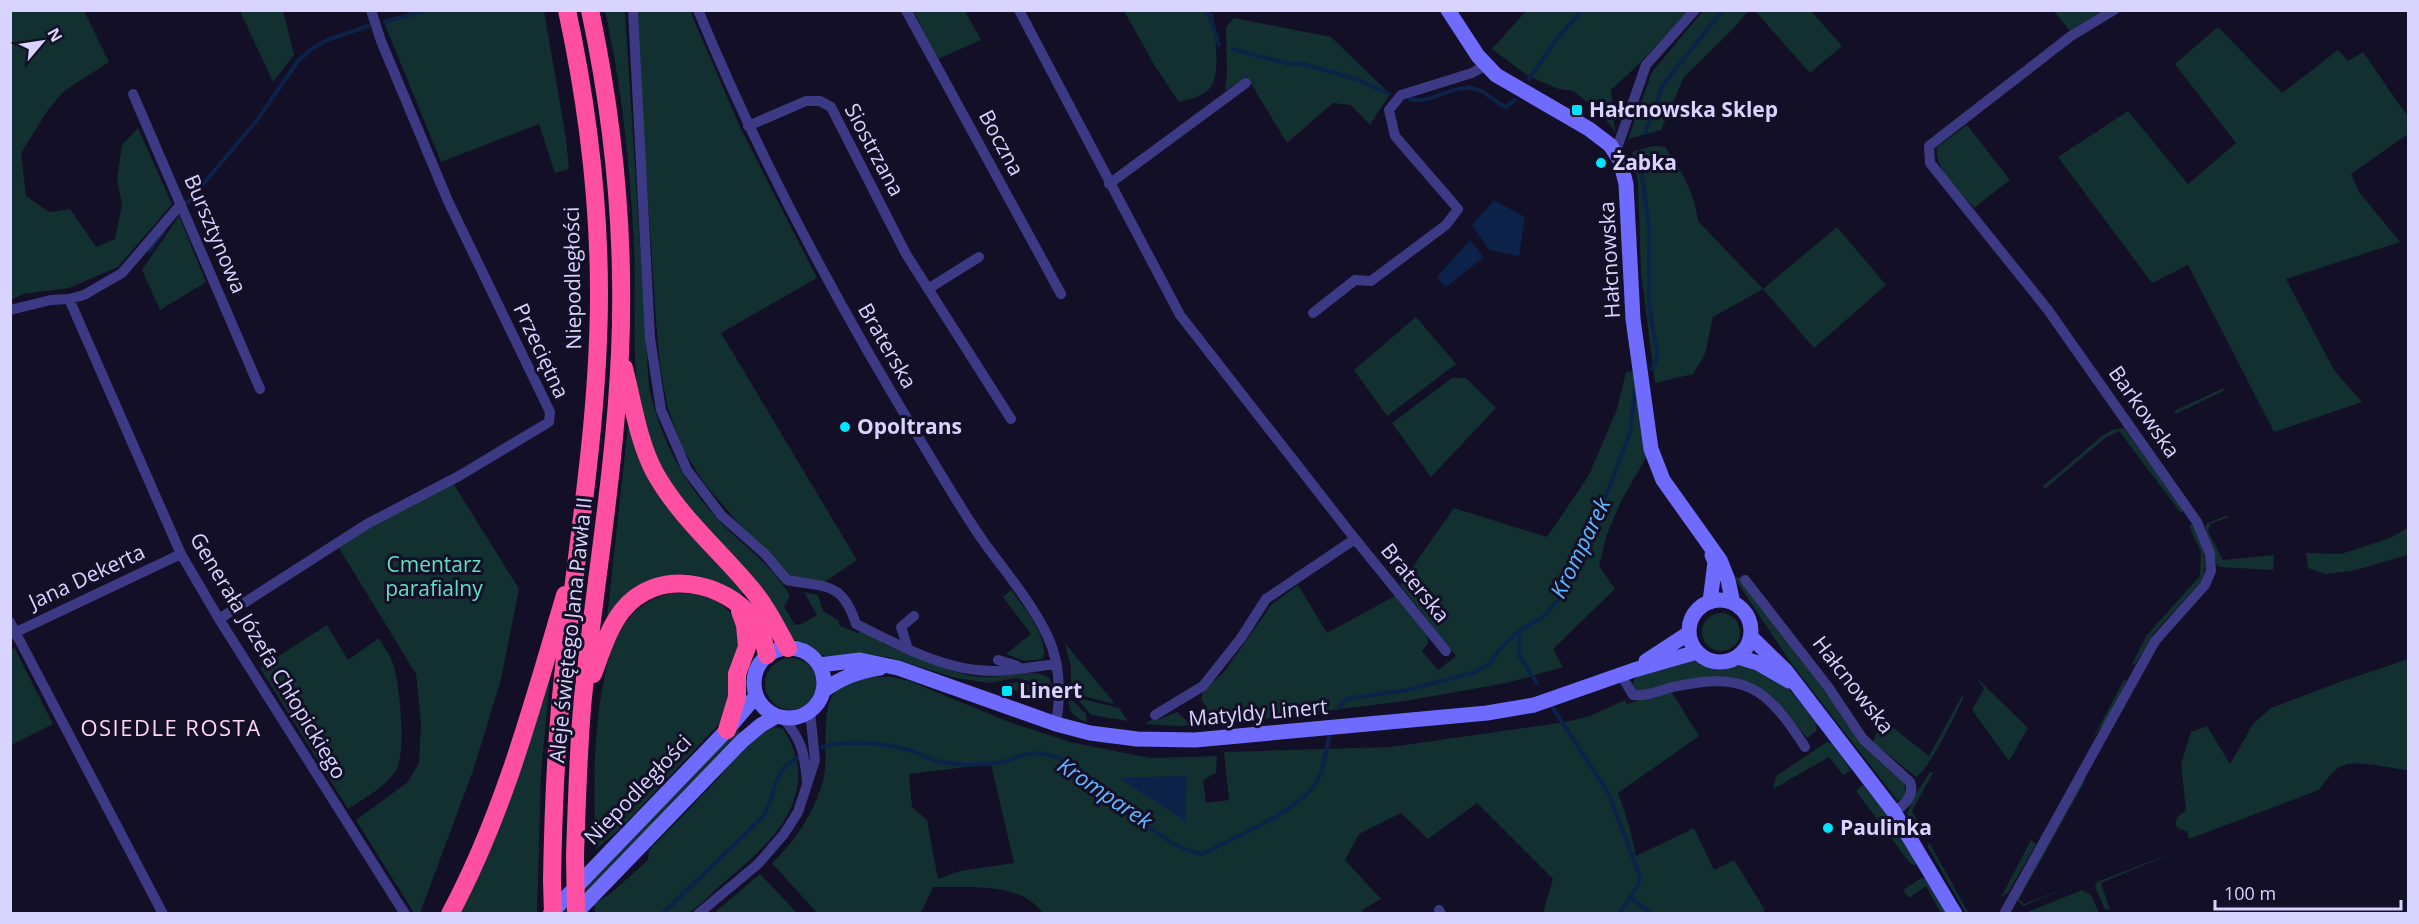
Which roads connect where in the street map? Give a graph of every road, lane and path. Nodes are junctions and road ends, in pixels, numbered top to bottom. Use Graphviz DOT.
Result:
graph roads {
  1 [pos="370,10"];
  2 [pos="567,10"];
  3 [pos="590,10"];
  4 [pos="633,10"];
  5 [pos="698,10"];
  6 [pos="906,10"];
  7 [pos="1019,10"];
  8 [pos="1448,10"];
  9 [pos="1695,10"];
  10 [pos="2114,10"];
  11 [pos="1486,65"];
  12 [pos="1246,83"];
  13 [pos="133,94"];
  14 [pos="748,126"];
  15 [pos="1616,152"];
  16 [pos="1109,184"];
  17 [pos="181,204"];
  18 [pos="979,257"];
  19 [pos="928,289"];
  20 [pos="1061,294"];
  21 [pos="69,299"];
  22 [pos="10,310"];
  23 [pos="1313,313"];
  24 [pos="620,352"];
  25 [pos="260,389"];
  26 [pos="1011,418"];
  27 [pos="1706,538"];
  28 [pos="1355,539"];
  29 [pos="580,547"];
  30 [pos="181,554"];
  31 [pos="1745,580"];
  32 [pos="1710,602"];
  33 [pos="1733,603"];
  34 [pos="738,604"];
  35 [pos="914,616"];
  36 [pos="219,619"];
  37 [pos="12,630"];
  38 [pos="1689,633"];
  39 [pos="1750,638"];
  40 [pos="788,648"];
  41 [pos="908,649"];
  42 [pos="1446,651"];
  43 [pos="1697,652"];
  44 [pos="767,656"];
  45 [pos="1738,657"];
  46 [pos="998,660"];
  47 [pos="1057,664"];
  48 [pos="819,665"];
  49 [pos="888,666"];
  50 [pos="1020,668"];
  51 [pos="1628,672"];
  52 [pos="1794,684"];
  53 [pos="823,691"];
  54 [pos="756,696"];
  55 [pos="583,698"];
  56 [pos="810,711"];
  57 [pos="1155,715"];
  58 [pos="780,717"];
  59 [pos="1056,724"];
  60 [pos="727,730"];
  61 [pos="1805,747"];
  62 [pos="808,784"];
  63 [pos="1894,812"];
  64 [pos="163,914"];
  65 [pos="405,914"];
  66 [pos="450,914"];
  67 [pos="552,914"];
  68 [pos="575,914"];
  69 [pos="698,914"];
  70 [pos="1955,914"];
  71 [pos="2004,914"];
  1 -- 36 [label="street, Przeciętna"];
  2 -- 29 [label="highway, Niepodległości"];
  3 -- 24 [label="highway"];
  4 -- 41 [label="street"];
  5 -- 14 [label="street, Braterska"];
  6 -- 20 [label="street, Boczna"];
  7 -- 16 [label="street, Braterska"];
  8 -- 11 [label="street"];
  9 -- 15 [label="street"];
  10 -- 71 [label="street, Barkowska"];
  11 -- 15 [label="street"];
  11 -- 23 [label="street"];
  12 -- 16 [label="street"];
  13 -- 17 [label="street, Bursztynowa"];
  14 -- 19 [label="street, Siostrzana"];
  14 -- 47 [label="street, Braterska"];
  15 -- 27 [label="street, Hałcnowska"];
  16 -- 28 [label="street, Braterska"];
  17 -- 21 [label="street"];
  17 -- 25 [label="street, Bursztynowa"];
  18 -- 19 [label="street"];
  19 -- 26 [label="street, Siostrzana"];
  21 -- 22 [label="street"];
  21 -- 30 [label="street, Generała Józefa Chłopickiego"];
  24 -- 40 [label="highway"];
  24 -- 55 [label="highway, Aleje świętego Jana Pawła II"];
  27 -- 32 [label="street, Hałcnowska"];
  27 -- 33 [label="street, Hałcnowska"];
  28 -- 42 [label="street, Braterska"];
  28 -- 57 [label="street, Braterska"];
  29 -- 66 [label="highway"];
  29 -- 67 [label="highway, Aleje świętego Jana Pawła II, bridge"];
  30 -- 36 [label="street, Generała Józefa Chłopickiego"];
  30 -- 37 [label="street, Jana Dekerta"];
  31 -- 63 [label="street, Hałcnowska"];
  32 -- 33 [label="street"];
  32 -- 38 [label="street"];
  33 -- 39 [label="street"];
  34 -- 44 [label="highway"];
  34 -- 55 [label="highway"];
  34 -- 60 [label="highway"];
  35 -- 41 [label="street"];
  36 -- 65 [label="street, Generała Józefa Chłopickiego"];
  37 -- 64 [label="street"];
  38 -- 43 [label="street"];
  38 -- 51 [label="street, Matyldy Linert"];
  39 -- 45 [label="street"];
  39 -- 52 [label="street, Hałcnowska"];
  40 -- 44 [label="street"];
  40 -- 48 [label="street"];
  41 -- 50 [label="street"];
  43 -- 45 [label="street"];
  43 -- 51 [label="street, Matyldy Linert"];
  44 -- 54 [label="street"];
  45 -- 52 [label="street, Hałcnowska"];
  46 -- 50 [label="street"];
  47 -- 50 [label="street"];
  47 -- 59 [label="street, Braterska"];
  48 -- 49 [label="street, Matyldy Linert"];
  48 -- 53 [label="street"];
  49 -- 53 [label="street, Matyldy Linert"];
  49 -- 59 [label="street, Matyldy Linert"];
  51 -- 59 [label="street, Matyldy Linert"];
  51 -- 61 [label="street"];
  52 -- 63 [label="street, Hałcnowska"];
  53 -- 56 [label="street"];
  54 -- 58 [label="street"];
  54 -- 60 [label="street, Niepodległości"];
  55 -- 68 [label="highway, Aleje świętego Jana Pawła II, bridge"];
  56 -- 58 [label="street"];
  56 -- 62 [label="street"];
  58 -- 62 [label="street"];
  58 -- 68 [label="street, Niepodległości"];
  60 -- 67 [label="street, Niepodległości"];
  62 -- 69 [label="street"];
  63 -- 70 [label="street, Hałcnowska"];
}
